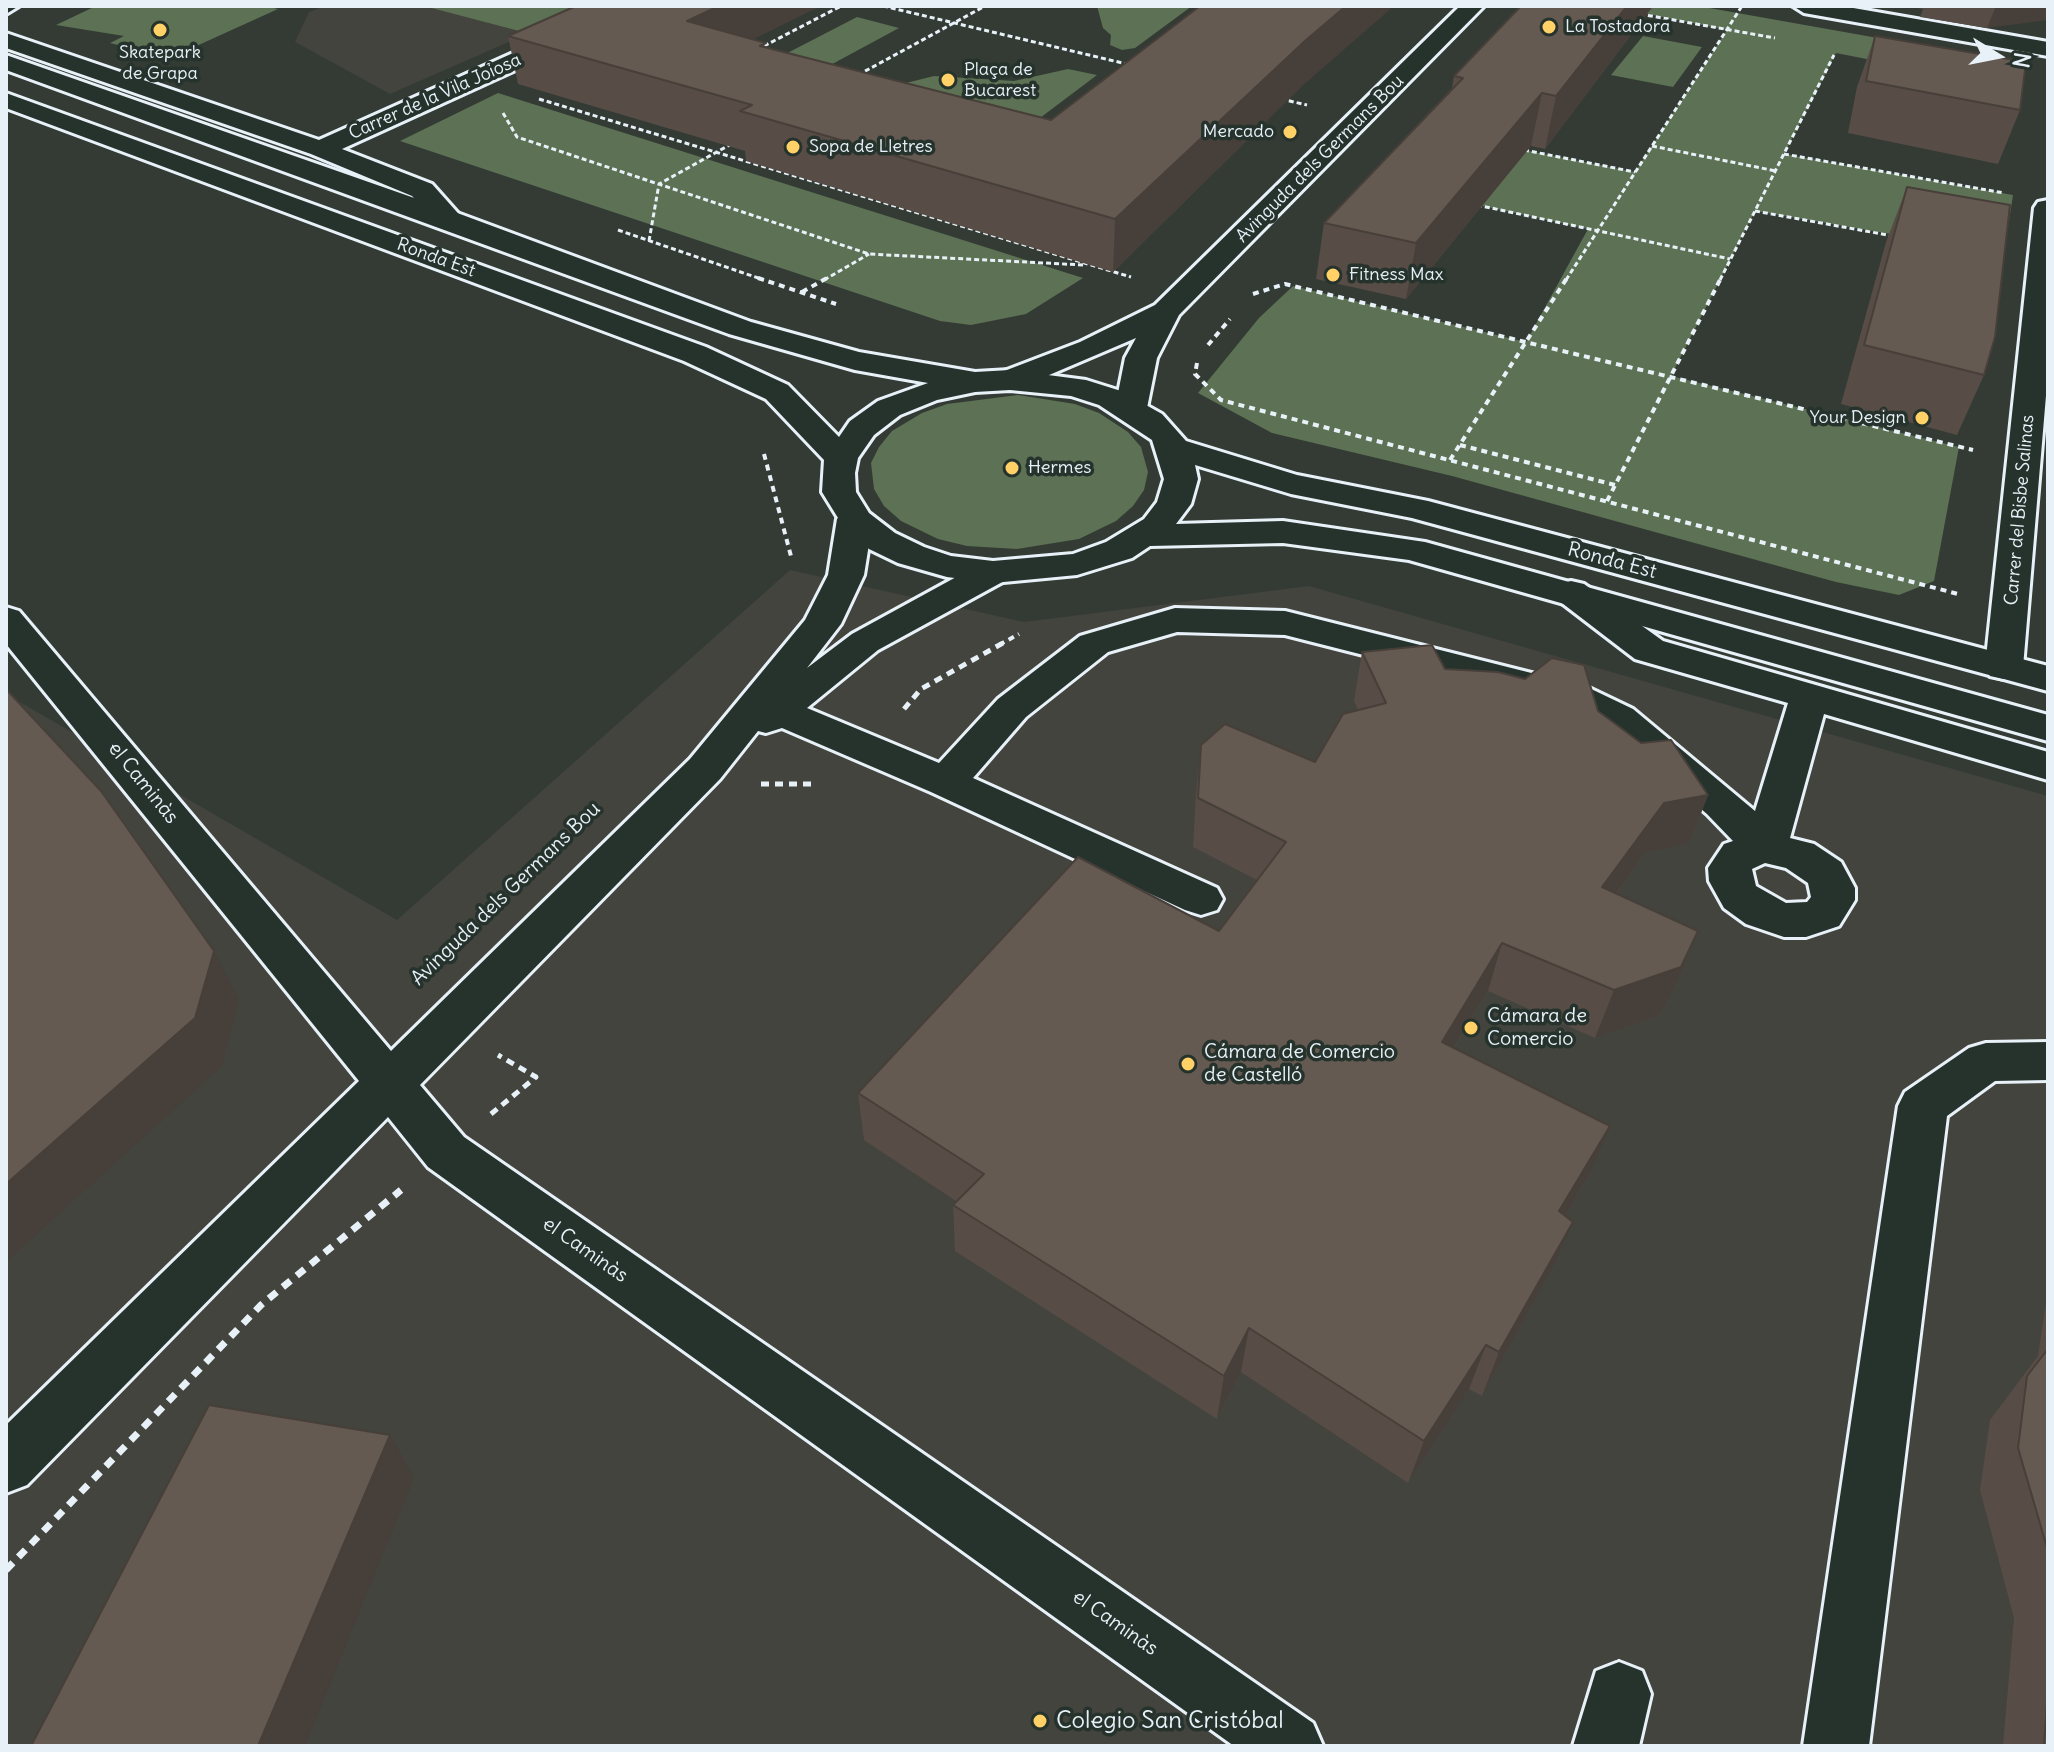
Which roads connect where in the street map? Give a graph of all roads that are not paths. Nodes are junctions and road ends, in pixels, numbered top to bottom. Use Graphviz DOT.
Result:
graph roads {
  1 [pos="637,6"];
  2 [pos="1473,6"];
  3 [pos="1804,6"];
  4 [pos="6,40"];
  5 [pos="2048,49"];
  6 [pos="6,62"];
  7 [pos="6,100"];
  8 [pos="320,149"];
  9 [pos="2048,208"];
  10 [pos="450,220"];
  11 [pos="2046,265"];
  12 [pos="1166,311"];
  13 [pos="2030,345"];
  14 [pos="1010,380"];
  15 [pos="975,382"];
  16 [pos="1131,408"];
  17 [pos="1174,448"];
  18 [pos="841,458"];
  19 [pos="855,519"];
  20 [pos="1144,535"];
  21 [pos="993,572"];
  22 [pos="1571,592"];
  23 [pos="9,624"];
  24 [pos="2004,667"];
  25 [pos="2048,679"];
  26 [pos="1810,695"];
  27 [pos="778,711"];
  28 [pos="2048,728"];
  29 [pos="2048,766"];
  30 [pos="728,777"];
  31 [pos="946,782"];
  32 [pos="1201,899"];
  33 [pos="2048,1061"];
  34 [pos="390,1085"];
  35 [pos="6,1465"];
  36 [pos="1290,1746"];
  37 [pos="1836,1746"];
  1 -- 8 [label="street, Carrer de la Vila Joiosa"];
  2 -- 12 [label="street, Avinguda dels Germans Bou"];
  3 -- 5 [label="street"];
  4 -- 8 [label="street, Ronda Est"];
  6 -- 10 [label="street, Ronda Est"];
  7 -- 18 [label="street, Ronda Est"];
  8 -- 10 [label="street, Ronda Est"];
  9 -- 11 [label="street, Carrer del Bisbe Salinas"];
  10 -- 15 [label="street, Ronda Est"];
  11 -- 13 [label="street, Carrer del Bisbe Salinas"];
  12 -- 14 [label="street, Avinguda dels Germans Bou"];
  12 -- 16 [label="street, Avinguda dels Germans Bou"];
  13 -- 24 [label="street, Carrer del Bisbe Salinas"];
  14 -- 15 [label="street"];
  14 -- 16 [label="street"];
  15 -- 18 [label="street"];
  16 -- 17 [label="street"];
  17 -- 20 [label="street"];
  17 -- 24 [label="street, Ronda Est"];
  18 -- 19 [label="street"];
  19 -- 21 [label="street"];
  19 -- 30 [label="street"];
  20 -- 21 [label="street"];
  20 -- 22 [label="street, Ronda Est"];
  21 -- 27 [label="street"];
  22 -- 26 [label="street, Ronda Est"];
  22 -- 28 [label="street, Ronda Est"];
  23 -- 34 [label="street, el Caminàs"];
  24 -- 25 [label="street, Ronda Est"];
  26 -- 29 [label="street, Ronda Est"];
  26 -- 31 [label="street"];
  27 -- 30 [label="street"];
  27 -- 31 [label="street"];
  30 -- 34 [label="street"];
  31 -- 32 [label="street"];
  33 -- 37 [label="street"];
  34 -- 35 [label="street"];
  34 -- 36 [label="street, el Caminàs"];
}
